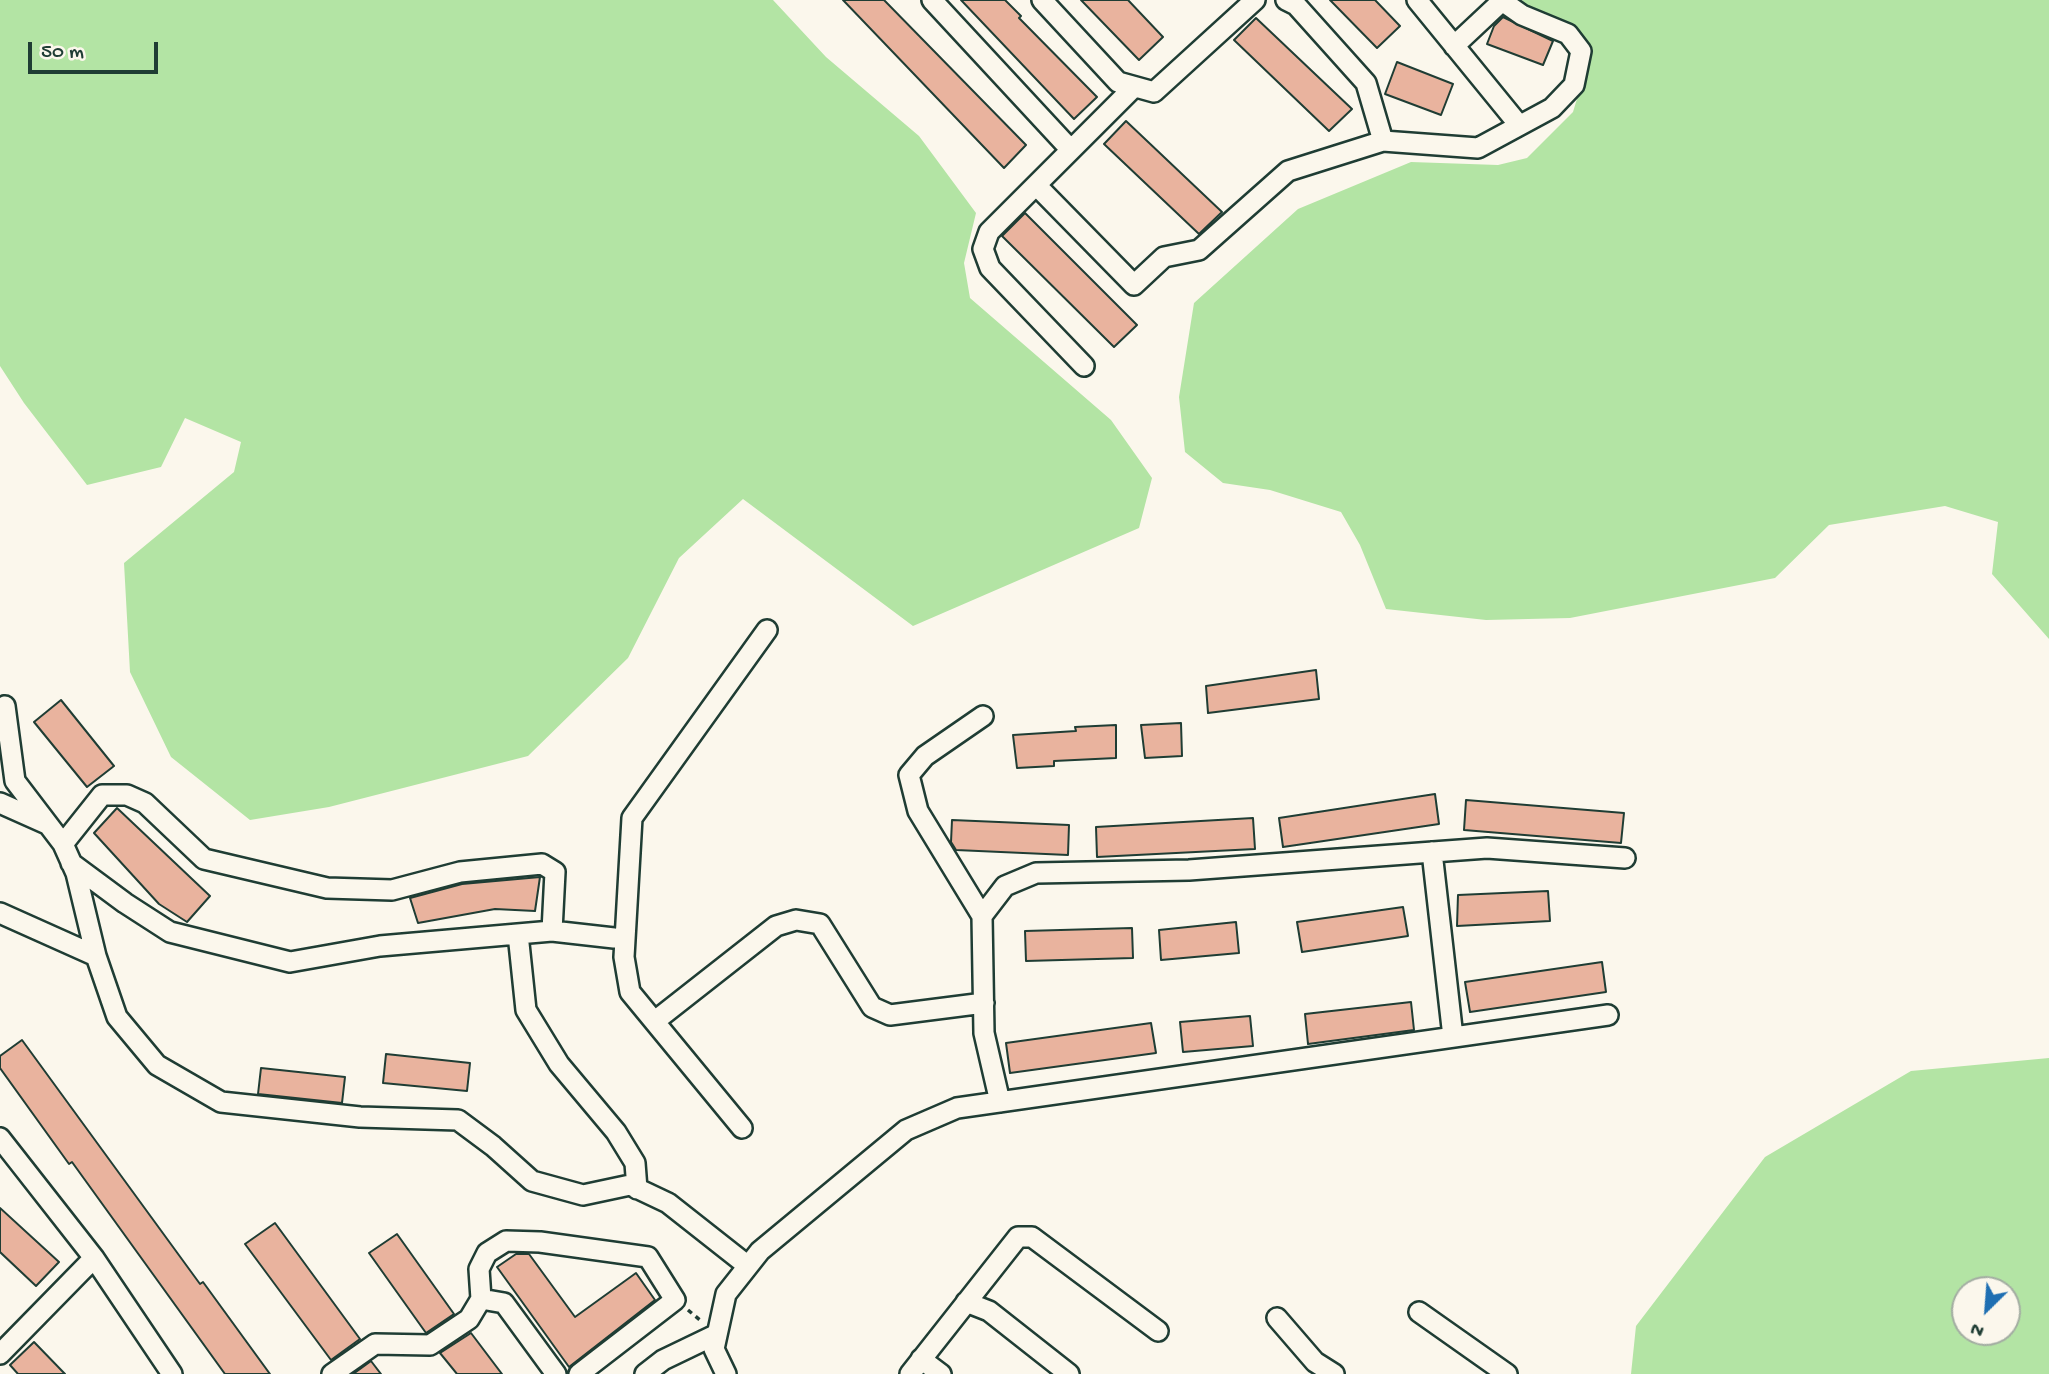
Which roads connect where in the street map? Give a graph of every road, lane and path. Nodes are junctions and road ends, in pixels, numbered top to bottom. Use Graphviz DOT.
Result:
graph roads {
  1 [pos="932,0"];
  2 [pos="1042,0"];
  3 [pos="1255,0"];
  4 [pos="1286,0"];
  5 [pos="1417,0"];
  6 [pos="1454,46"];
  7 [pos="1134,87"];
  8 [pos="1519,125"];
  9 [pos="1383,141"];
  10 [pos="1071,150"];
  11 [pos="1036,185"];
  12 [pos="1084,366"];
  13 [pos="766,630"];
  14 [pos="5,706"];
  15 [pos="983,716"];
  16 [pos="0,803"];
  17 [pos="49,825"];
  18 [pos="63,844"];
  19 [pos="1432,852"];
  20 [pos="1625,858"];
  21 [pos="71,863"];
  22 [pos="0,913"];
  23 [pos="982,916"];
  24 [pos="552,931"];
  25 [pos="517,934"];
  26 [pos="614,938"];
  27 [pos="96,956"];
  28 [pos="984,1003"];
  29 [pos="1608,1015"];
  30 [pos="655,1021"];
  31 [pos="1453,1037"];
  32 [pos="1000,1102"];
  33 [pos="742,1128"];
  34 [pos="0,1138"];
  35 [pos="637,1188"];
  36 [pos="94,1258"];
  37 [pos="748,1266"];
  38 [pos="481,1299"];
  39 [pos="675,1300"];
  40 [pos="966,1303"];
  41 [pos="1419,1312"];
  42 [pos="1278,1318"];
  43 [pos="1158,1331"];
  44 [pos="717,1334"];
  45 [pos="0,1354"];
  46 [pos="916,1366"];
  47 [pos="172,1374"];
  48 [pos="332,1374"];
  49 [pos="556,1374"];
  50 [pos="579,1374"];
  51 [pos="645,1374"];
  52 [pos="726,1374"];
  53 [pos="941,1374"];
  54 [pos="1069,1374"];
  55 [pos="1334,1374"];
  56 [pos="1507,1374"];
  1 -- 10 [label="street"];
  2 -- 7 [label="street"];
  3 -- 7 [label="street"];
  4 -- 9 [label="street"];
  5 -- 6 [label="street"];
  6 -- 8 [label="street"];
  6 -- 8 [label="street"];
  7 -- 10 [label="street"];
  8 -- 9 [label="street"];
  9 -- 11 [label="street"];
  10 -- 11 [label="street"];
  11 -- 12 [label="street"];
  13 -- 30 [label="street"];
  14 -- 17 [label="street"];
  15 -- 23 [label="street"];
  16 -- 17 [label="street"];
  17 -- 18 [label="street"];
  18 -- 21 [label="street"];
  18 -- 24 [label="street"];
  19 -- 20 [label="street"];
  19 -- 23 [label="street"];
  19 -- 31 [label="street"];
  21 -- 25 [label="street"];
  21 -- 27 [label="street"];
  22 -- 27 [label="street"];
  23 -- 28 [label="street"];
  24 -- 25 [label="street"];
  24 -- 26 [label="street"];
  25 -- 35 [label="street"];
  27 -- 35 [label="street"];
  28 -- 30 [label="street"];
  28 -- 32 [label="street"];
  29 -- 31 [label="street"];
  30 -- 33 [label="street"];
  31 -- 32 [label="street"];
  32 -- 37 [label="street"];
  34 -- 36 [label="street"];
  35 -- 37 [label="street"];
  36 -- 45 [label="street"];
  36 -- 47 [label="street"];
  37 -- 44 [label="street"];
  38 -- 39 [label="street"];
  38 -- 48 [label="street"];
  38 -- 49 [label="street"];
  39 -- 44 [label="path"];
  39 -- 50 [label="street"];
  40 -- 43 [label="street"];
  40 -- 46 [label="street"];
  40 -- 54 [label="street"];
  41 -- 56 [label="street"];
  42 -- 55 [label="street"];
  44 -- 51 [label="street"];
  44 -- 52 [label="street"];
  46 -- 53 [label="street"];
}
